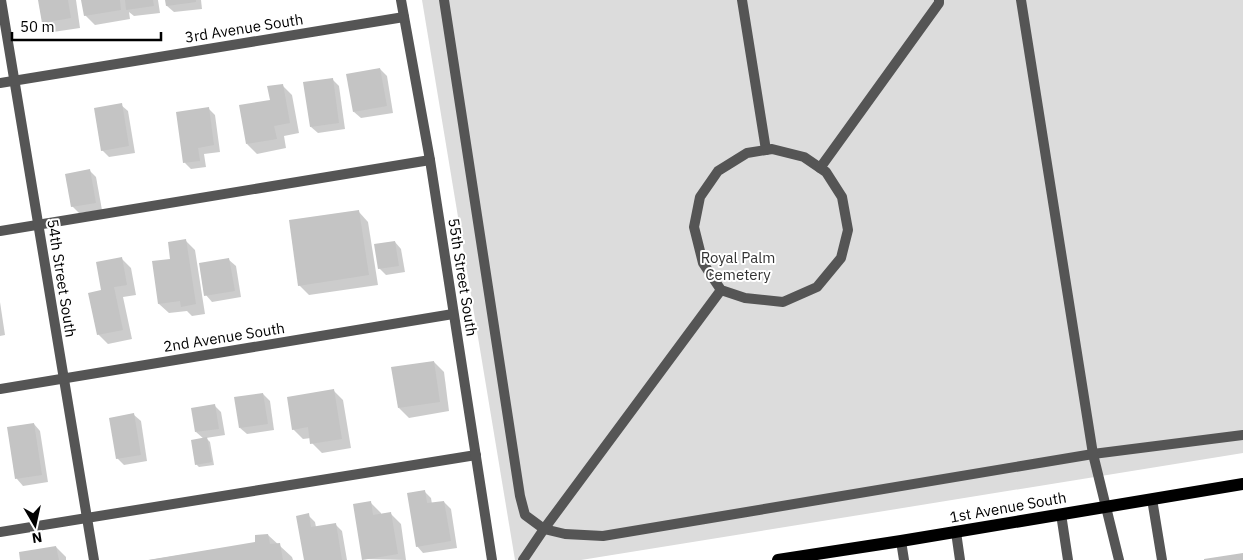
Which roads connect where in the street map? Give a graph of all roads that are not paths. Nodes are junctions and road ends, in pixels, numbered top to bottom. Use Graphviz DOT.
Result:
graph roads {
  1 [pos="1,0"];
  2 [pos="401,0"];
  3 [pos="444,0"];
  4 [pos="742,0"];
  5 [pos="939,0"];
  6 [pos="1021,0"];
  7 [pos="404,17"];
  8 [pos="14,81"];
  9 [pos="0,83"];
  10 [pos="766,150"];
  11 [pos="430,160"];
  12 [pos="820,168"];
  13 [pos="38,224"];
  14 [pos="0,231"];
  15 [pos="721,290"];
  16 [pos="453,314"];
  17 [pos="64,379"];
  18 [pos="0,389"];
  19 [pos="1243,434"];
  20 [pos="1093,454"];
  21 [pos="476,456"];
  22 [pos="1243,484"];
  23 [pos="1152,499"];
  24 [pos="1106,507"];
  25 [pos="1061,514"];
  26 [pos="87,518"];
  27 [pos="544,529"];
  28 [pos="0,532"];
  29 [pos="956,532"];
  30 [pos="901,542"];
  31 [pos="829,556"];
  32 [pos="94,560"];
  33 [pos="492,560"];
  34 [pos="523,560"];
  35 [pos="778,560"];
  36 [pos="904,560"];
  37 [pos="960,560"];
  38 [pos="1068,560"];
  39 [pos="1119,560"];
  40 [pos="1162,560"];
  1 -- 8 [label="street, 54th Street South"];
  2 -- 7 [label="street, 55th Street South"];
  3 -- 27 [label="street"];
  4 -- 10 [label="street"];
  5 -- 12 [label="street"];
  6 -- 20 [label="street"];
  7 -- 8 [label="street, 3rd Avenue South"];
  7 -- 11 [label="street, 55th Street South"];
  8 -- 9 [label="street, 3rd Avenue South"];
  8 -- 13 [label="street, 54th Street South"];
  10 -- 12 [label="street"];
  10 -- 15 [label="street"];
  11 -- 13 [label="street"];
  11 -- 16 [label="street, 55th Street South"];
  12 -- 15 [label="street"];
  13 -- 14 [label="street"];
  13 -- 17 [label="street, 54th Street South"];
  15 -- 27 [label="street"];
  16 -- 17 [label="street, 2nd Avenue South"];
  16 -- 21 [label="street, 55th Street South"];
  17 -- 18 [label="street, 2nd Avenue South"];
  17 -- 26 [label="street, 54th Street South"];
  19 -- 20 [label="street"];
  20 -- 24 [label="street"];
  20 -- 27 [label="street"];
  21 -- 26 [label="street"];
  21 -- 33 [label="street, 55th Street South"];
  22 -- 23 [label="main road, 1st Avenue South"];
  23 -- 24 [label="main road, 1st Avenue South"];
  23 -- 40 [label="street"];
  24 -- 25 [label="main road, 1st Avenue South"];
  24 -- 39 [label="street"];
  25 -- 29 [label="main road, 1st Avenue South"];
  25 -- 38 [label="street"];
  26 -- 28 [label="street"];
  26 -- 32 [label="street, 54th Street South"];
  27 -- 34 [label="street"];
  29 -- 30 [label="main road, 1st Avenue South"];
  29 -- 37 [label="street"];
  30 -- 31 [label="main road, 1st Avenue South"];
  30 -- 36 [label="street"];
  31 -- 35 [label="main road, 1st Avenue South"];
}
